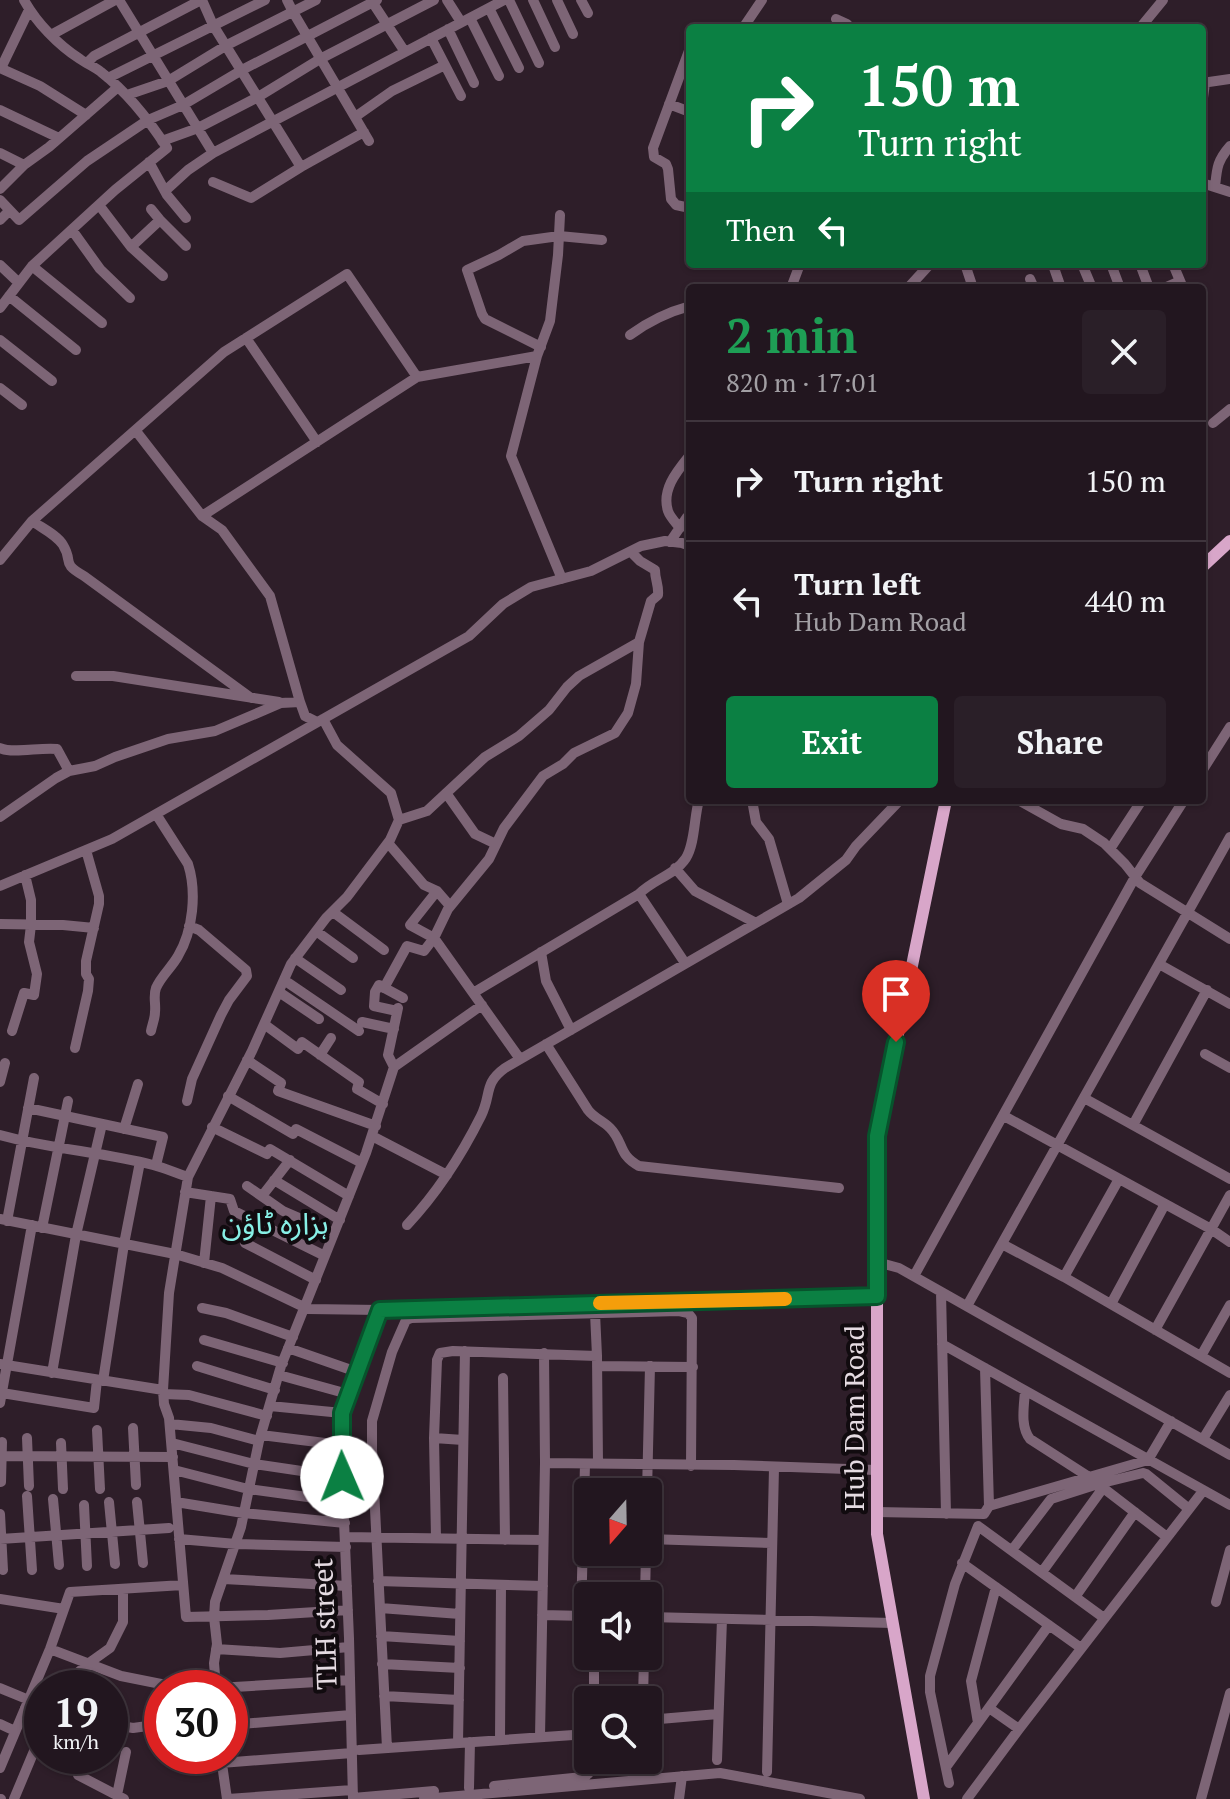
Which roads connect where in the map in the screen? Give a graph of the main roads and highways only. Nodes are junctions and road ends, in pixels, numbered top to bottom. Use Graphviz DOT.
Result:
graph roads {
  1 [pos="1230,541"];
  2 [pos="1206,563"];
  3 [pos="945,804"];
  4 [pos="924,1799"];
  1 -- 2 [label="main road"];
  3 -- 4 [label="main road, Hub Dam Road"];
}
